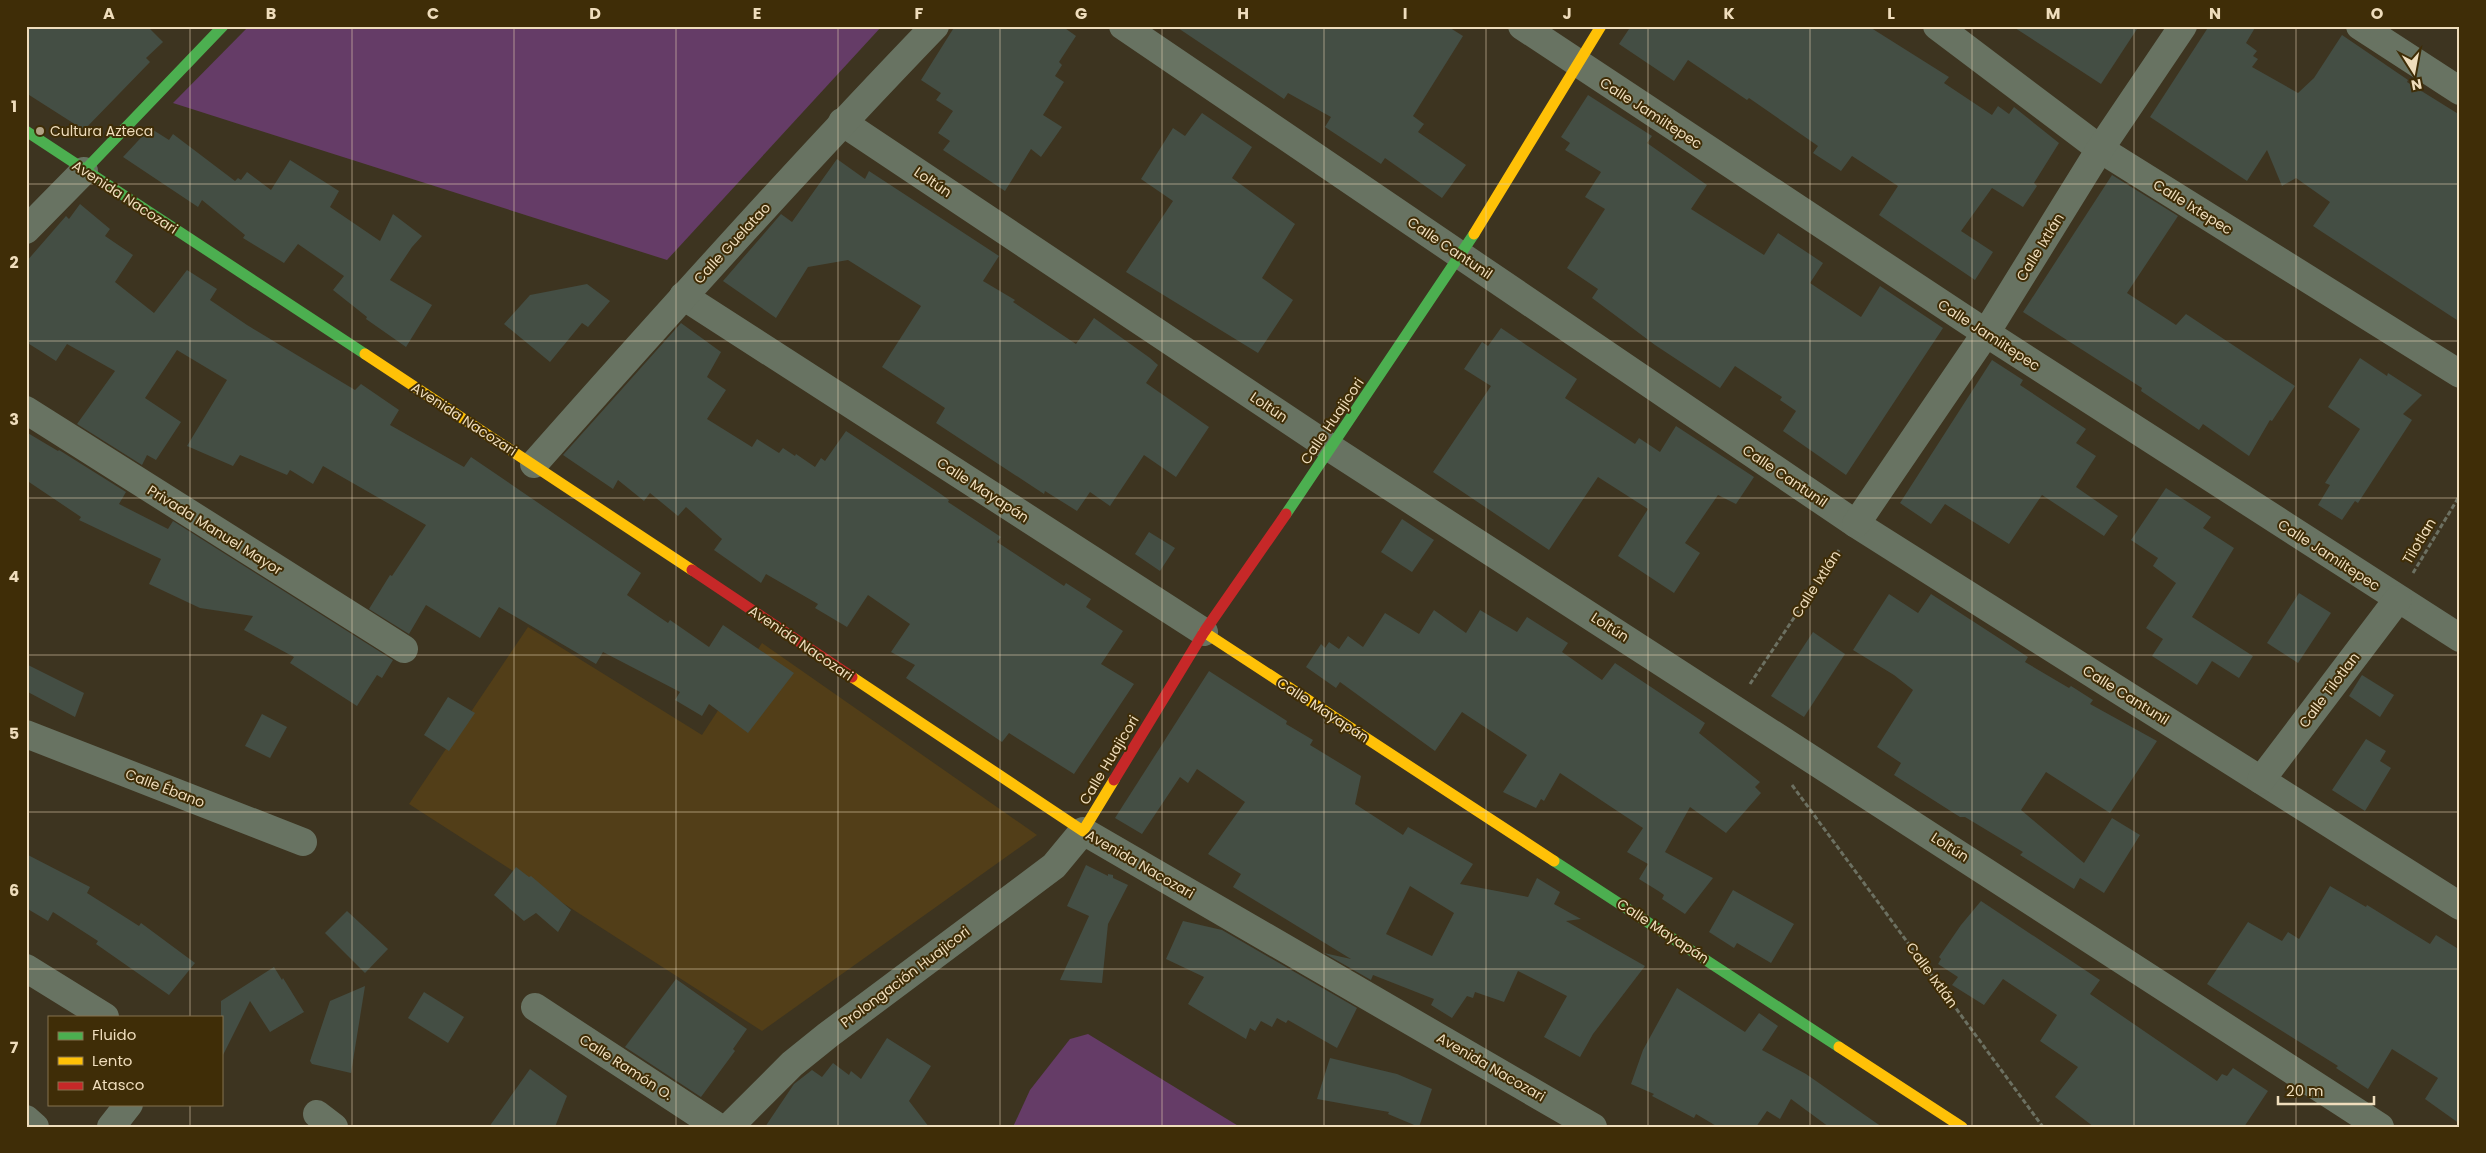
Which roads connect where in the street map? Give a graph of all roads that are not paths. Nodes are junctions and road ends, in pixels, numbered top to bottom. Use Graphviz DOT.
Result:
graph roads {
  1 [pos="223,26"];
  2 [pos="935,26"];
  3 [pos="1123,26"];
  4 [pos="1522,26"];
  5 [pos="1601,26"];
  6 [pos="1937,26"];
  7 [pos="2183,26"];
  8 [pos="2360,26"];
  9 [pos="1576,64"];
  10 [pos="2460,91"];
  11 [pos="842,122"];
  12 [pos="26,131"];
  13 [pos="2100,149"];
  14 [pos="84,171"];
  15 [pos="26,230"];
  16 [pos="1461,256"];
  17 [pos="683,296"];
  18 [pos="1986,333"];
  19 [pos="2460,374"];
  20 [pos="26,410"];
  21 [pos="1332,449"];
  22 [pos="534,464"];
  23 [pos="1856,524"];
  24 [pos="2398,599"];
  25 [pos="1204,632"];
  26 [pos="2460,638"];
  27 [pos="404,649"];
  28 [pos="26,734"];
  29 [pos="2261,780"];
  30 [pos="1083,831"];
  31 [pos="303,842"];
  32 [pos="2460,906"];
  33 [pos="26,968"];
  34 [pos="535,1007"];
  35 [pos="103,1016"];
  36 [pos="127,1106"];
  37 [pos="26,1119"];
  38 [pos="35,1127"];
  39 [pos="111,1127"];
  40 [pos="718,1127"];
  41 [pos="729,1127"];
  42 [pos="1593,1127"];
  43 [pos="1962,1127"];
  44 [pos="2380,1127"];
  1 -- 14 [label="street"];
  2 -- 11 [label="street, Calle Guelatao"];
  3 -- 16 [label="street, Calle Cantunil"];
  4 -- 9 [label="street, Calle Jamiltepec"];
  5 -- 9 [label="street, Calle Huajicori"];
  6 -- 13 [label="street, Calle Ixtepec"];
  7 -- 13 [label="street, Calle Ixtlán"];
  8 -- 10 [label="street"];
  9 -- 16 [label="street, Calle Huajicori"];
  9 -- 18 [label="street, Calle Jamiltepec"];
  11 -- 17 [label="street, Calle Guelatao"];
  11 -- 21 [label="street, Loltún"];
  12 -- 14 [label="street, Avenida Nacozari"];
  13 -- 18 [label="street, Calle Ixtlán"];
  13 -- 19 [label="street, Calle Ixtepec"];
  14 -- 15 [label="street"];
  14 -- 22 [label="street, Avenida Nacozari"];
  16 -- 21 [label="street, Calle Huajicori"];
  16 -- 23 [label="street, Calle Cantunil"];
  17 -- 22 [label="street, Calle Guelatao"];
  17 -- 25 [label="street, Calle Mayapán"];
  18 -- 23 [label="street, Calle Ixtlán"];
  18 -- 24 [label="street, Calle Jamiltepec"];
  20 -- 27 [label="street, Privada Manuel Mayor"];
  21 -- 25 [label="street, Calle Huajicori"];
  21 -- 44 [label="street, Loltún"];
  22 -- 30 [label="street, Avenida Nacozari"];
  23 -- 29 [label="street, Calle Cantunil"];
  24 -- 26 [label="street, Calle Jamiltepec"];
  24 -- 29 [label="street, Calle Tilotlan"];
  25 -- 30 [label="street, Calle Huajicori"];
  25 -- 43 [label="street, Calle Mayapán"];
  28 -- 31 [label="street, Calle Ébano"];
  29 -- 32 [label="street, Calle Cantunil"];
  30 -- 41 [label="street, Prolongación Huajicori"];
  30 -- 42 [label="street, Avenida Nacozari"];
  33 -- 35 [label="street"];
  34 -- 40 [label="street, Calle Ramón O."];
  36 -- 39 [label="street"];
  37 -- 38 [label="street"];
}
